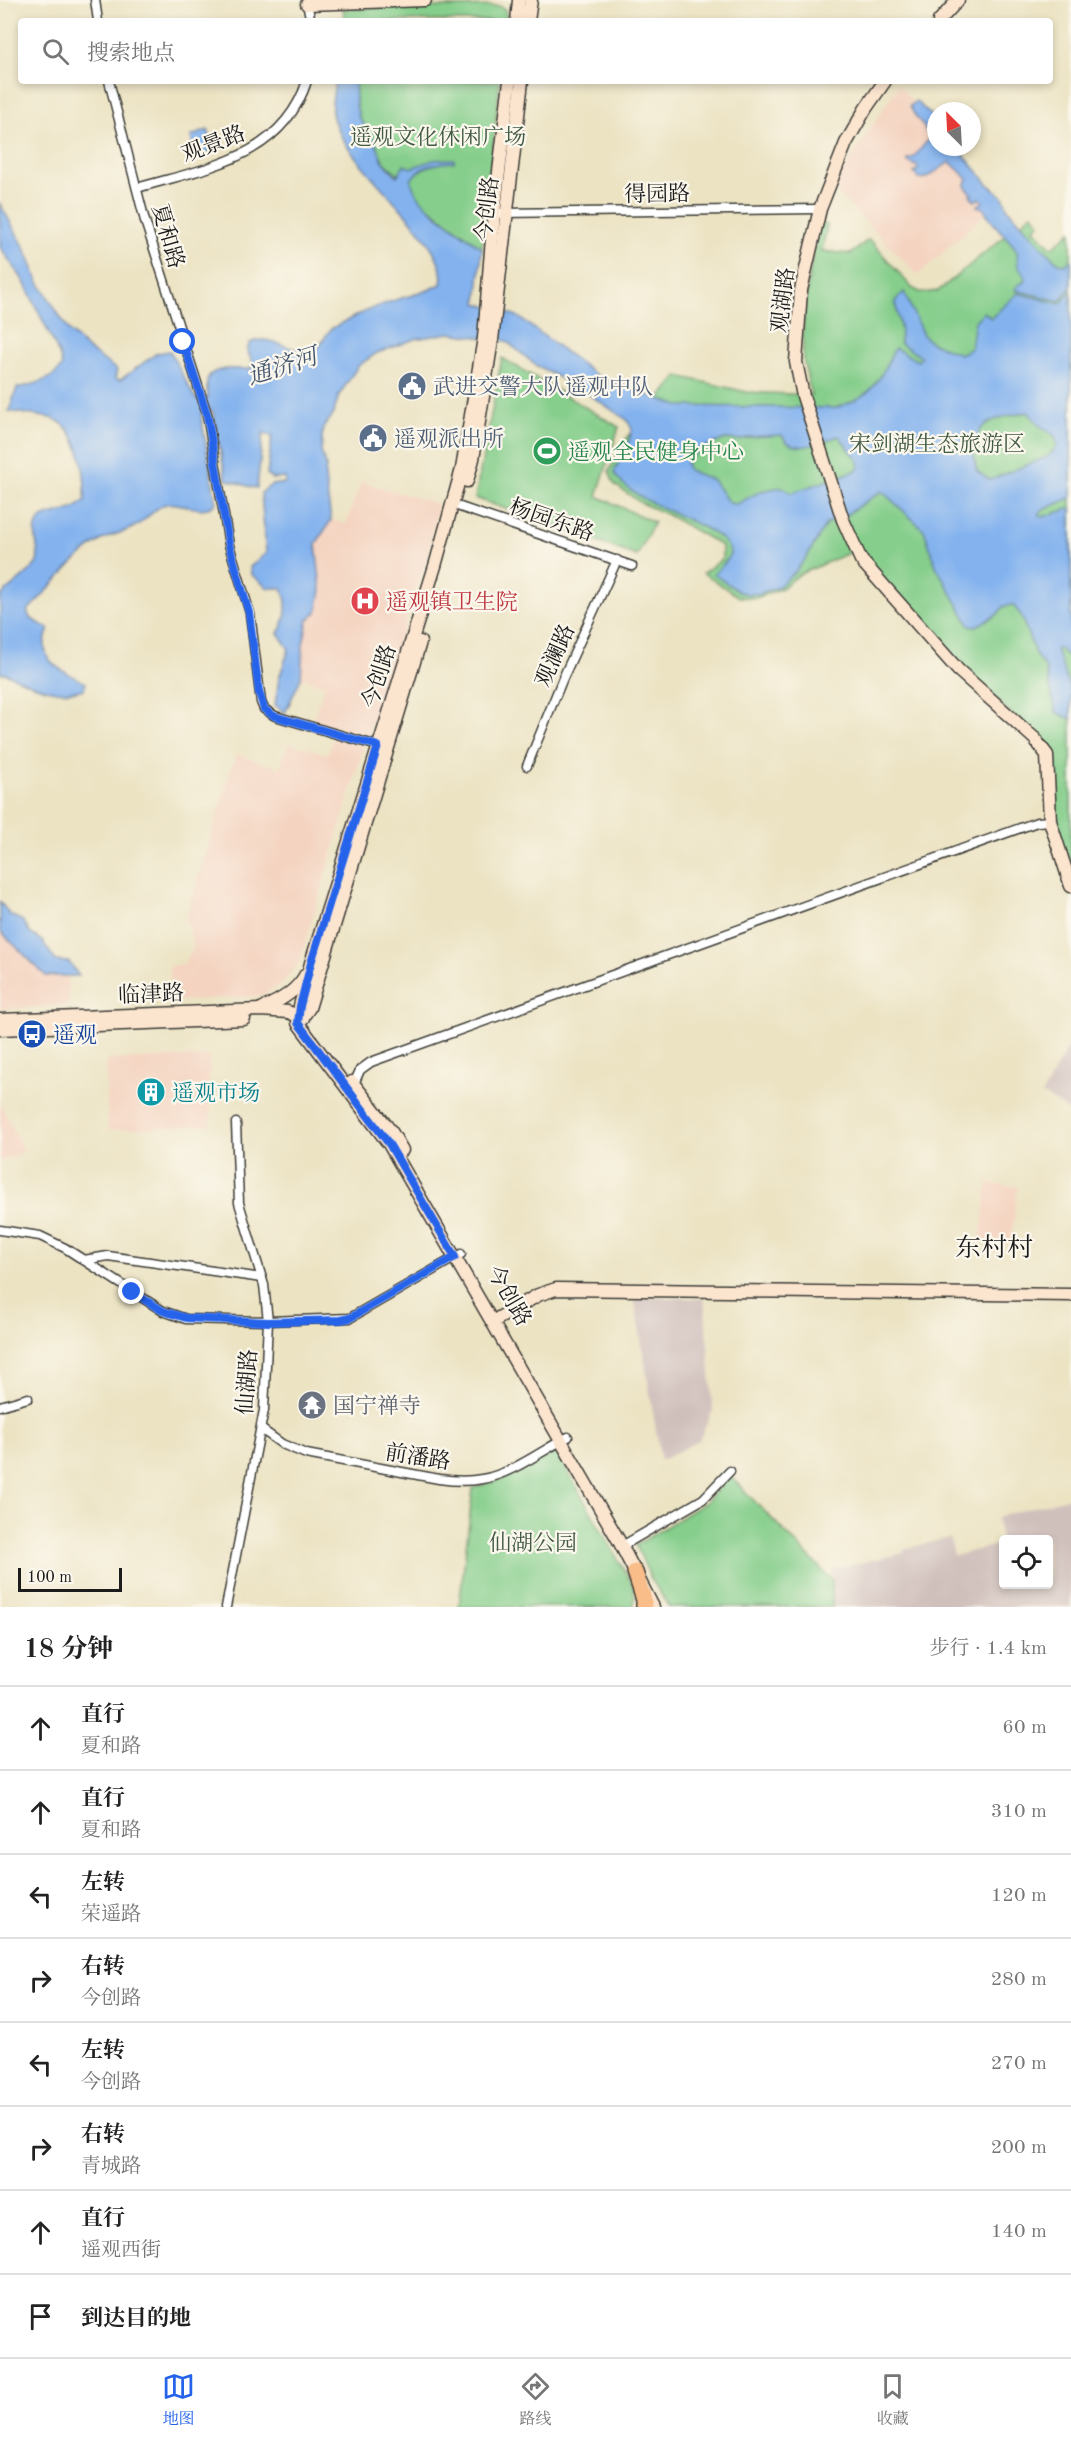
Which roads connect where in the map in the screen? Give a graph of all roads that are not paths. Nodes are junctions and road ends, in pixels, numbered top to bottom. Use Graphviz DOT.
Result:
graph roads {
  1 [pos="95,0"];
  2 [pos="425,0"];
  3 [pos="519,0"];
  4 [pos="531,0"];
  5 [pos="958,0"];
  6 [pos="312,4"];
  7 [pos="98,18"];
  8 [pos="311,18"];
  9 [pos="517,18"];
  10 [pos="528,18"];
  11 [pos="942,18"];
  12 [pos="110,84"];
  13 [pos="306,84"];
  14 [pos="510,84"];
  15 [pos="522,84"];
  16 [pos="883,84"];
  17 [pos="137,188"];
  18 [pos="820,209"];
  19 [pos="501,213"];
  20 [pos="488,339"];
  21 [pos="460,507"];
  22 [pos="617,560"];
  23 [pos="632,566"];
  24 [pos="378,746"];
  25 [pos="527,766"];
  26 [pos="1050,821"];
  27 [pos="1071,886"];
  28 [pos="311,963"];
  29 [pos="260,1010"];
  30 [pos="300,1019"];
  31 [pos="0,1020"];
  32 [pos="0,1029"];
  33 [pos="354,1084"];
  34 [pos="236,1123"];
  35 [pos="0,1230"];
  36 [pos="458,1255"];
  37 [pos="84,1260"];
  38 [pos="262,1278"];
  39 [pos="1071,1295"];
  40 [pos="499,1318"];
  41 [pos="268,1322"];
  42 [pos="28,1398"];
  43 [pos="0,1406"];
  44 [pos="261,1429"];
  45 [pos="564,1439"];
  46 [pos="730,1471"];
  47 [pos="625,1544"];
  48 [pos="635,1572"];
  49 [pos="226,1607"];
  50 [pos="644,1607"];
  51 [pos="653,1607"];
  52 [pos="662,1607"];
  1 -- 7 [label="street"];
  2 -- 6 [label="main road"];
  3 -- 9 [label="main road"];
  4 -- 10 [label="main road"];
  5 -- 11 [label="main road"];
  6 -- 8 [label="street"];
  12 -- 17 [label="street, 夏和路"];
  13 -- 17 [label="street, 观景路"];
  14 -- 19 [label="main road, 今创路"];
  15 -- 19 [label="main road, 今创路"];
  16 -- 18 [label="main road, 观湖路"];
  17 -- 24 [label="street, 夏和路"];
  18 -- 19 [label="street, 得园路"];
  18 -- 26 [label="main road, 观湖路"];
  19 -- 20 [label="main road, 今创路"];
  20 -- 21 [label="main road, 今创路"];
  20 -- 24 [label="main road, 今创路"];
  21 -- 22 [label="street, 杨园东路"];
  21 -- 30 [label="main road, 今创路"];
  22 -- 23 [label="street, 杨园东路"];
  22 -- 25 [label="street, 观澜路"];
  24 -- 28 [label="main road, 今创路"];
  26 -- 27 [label="main road, 观湖路"];
  26 -- 33 [label="street"];
  28 -- 29 [label="main road"];
  28 -- 30 [label="main road, 今创路"];
  29 -- 30 [label="main road, 临津路"];
  29 -- 31 [label="main road, 临津路"];
  30 -- 32 [label="main road, 临津路"];
  30 -- 33 [label="main road, 今创路"];
  30 -- 36 [label="main road, 今创路"];
  33 -- 36 [label="main road, 今创路"];
  34 -- 38 [label="street, 仙湖路"];
  35 -- 37 [label="street"];
  36 -- 40 [label="main road, 今创路"];
  36 -- 41 [label="street"];
  36 -- 45 [label="main road, 今创路"];
  37 -- 38 [label="street"];
  37 -- 41 [label="street"];
  38 -- 41 [label="street, 仙湖路"];
  39 -- 40 [label="main road"];
  40 -- 45 [label="main road, 今创路"];
  41 -- 44 [label="street, 仙湖路"];
  42 -- 43 [label="street"];
  44 -- 45 [label="street, 前潘路"];
  44 -- 49 [label="street, 仙湖路"];
  45 -- 47 [label="main road, 今创路"];
  46 -- 47 [label="street"];
  47 -- 48 [label="main road, 今创路"];
  47 -- 52 [label="main road, 今创路"];
  48 -- 50 [label="highway"];
  48 -- 51 [label="main road, 今创路"];
}
